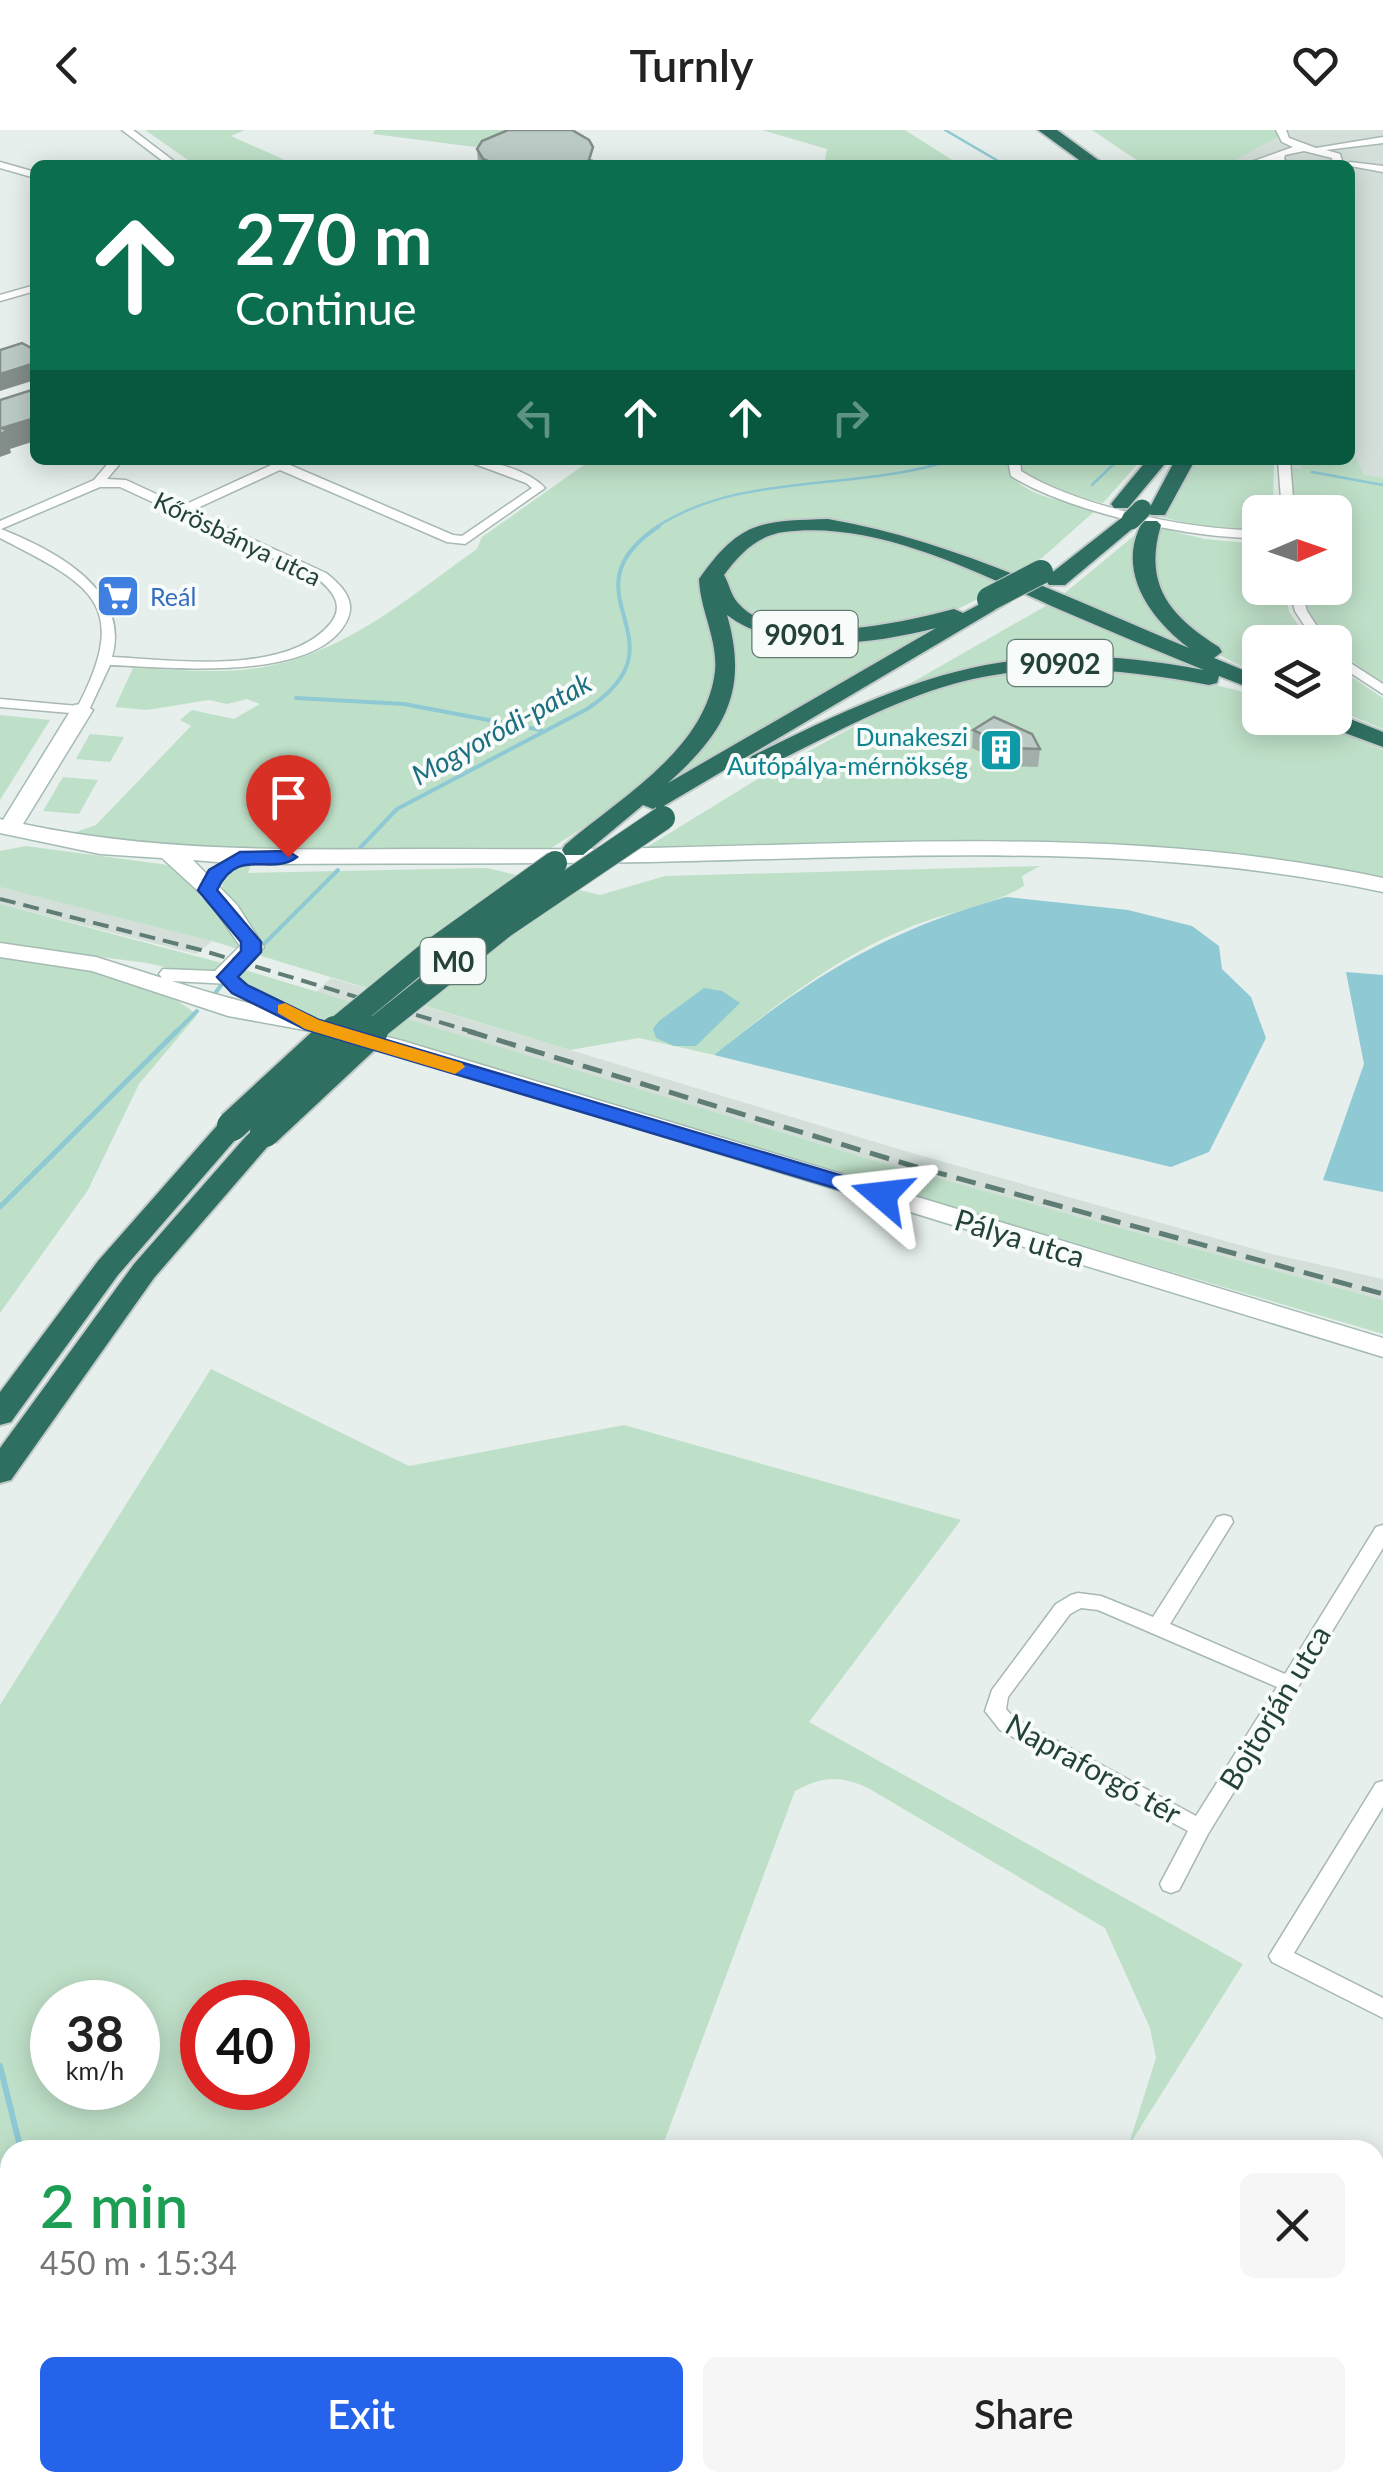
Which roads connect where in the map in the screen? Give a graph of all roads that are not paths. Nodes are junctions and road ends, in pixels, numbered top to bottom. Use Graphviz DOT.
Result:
graph roads {
  1 [pos="127,130"];
  2 [pos="1046,130"];
  3 [pos="1069,130"];
  4 [pos="1280,130"];
  5 [pos="1383,140"];
  6 [pos="1370,142"];
  7 [pos="1309,148"];
  8 [pos="167,160"];
  9 [pos="1091,160"];
  10 [pos="1113,160"];
  11 [pos="1282,160"];
  12 [pos="1335,160"];
  13 [pos="1349,160"];
  14 [pos="1355,165"];
  15 [pos="0,166"];
  16 [pos="1383,169"];
  17 [pos="30,174"];
  18 [pos="30,289"];
  19 [pos="0,298"];
  20 [pos="113,465"];
  21 [pos="283,465"];
  22 [pos="291,465"];
  23 [pos="485,465"];
  24 [pos="1014,465"];
  25 [pos="1155,465"];
  26 [pos="1182,465"];
  27 [pos="1284,465"];
  28 [pos="98,482"];
  29 [pos="1287,495"];
  30 [pos="183,510"];
  31 [pos="1130,512"];
  32 [pos="0,529"];
  33 [pos="1242,532"];
  34 [pos="716,566"];
  35 [pos="1001,603"];
  36 [pos="106,661"];
  37 [pos="1352,669"];
  38 [pos="1242,670"];
  39 [pos="1242,674"];
  40 [pos="1242,688"];
  41 [pos="1383,690"];
  42 [pos="0,703"];
  43 [pos="82,710"];
  44 [pos="1352,721"];
  45 [pos="1352,724"];
  46 [pos="1383,732"];
  47 [pos="1383,740"];
  48 [pos="760,761"];
  49 [pos="628,812"];
  50 [pos="5,827"];
  51 [pos="240,857"];
  52 [pos="206,874"];
  53 [pos="1383,888"];
  54 [pos="0,950"];
  55 [pos="96,964"];
  56 [pos="226,977"];
  57 [pos="312,1024"];
  58 [pos="1383,1348"];
  59 [pos="0,1414"];
  60 [pos="0,1472"];
  61 [pos="1224,1522"];
  62 [pos="1383,1532"];
  63 [pos="1157,1628"];
  64 [pos="1288,1684"];
  65 [pos="1383,1789"];
  66 [pos="1200,1828"];
  67 [pos="1171,1884"];
  68 [pos="1383,2009"];
  1 -- 8 [label="street"];
  2 -- 9 [label="highway"];
  3 -- 10 [label="highway"];
  4 -- 7 [label="street"];
  4 -- 11 [label="street"];
  5 -- 6 [label="street"];
  6 -- 7 [label="street"];
  6 -- 13 [label="street"];
  7 -- 11 [label="street"];
  7 -- 12 [label="street"];
  14 -- 16 [label="street"];
  15 -- 17 [label="street"];
  18 -- 19 [label="street"];
  20 -- 28 [label="street"];
  21 -- 30 [label="street"];
  22 -- 23 [label="street"];
  24 -- 31 [label="street"];
  25 -- 31 [label="highway, M0"];
  26 -- 31 [label="highway"];
  27 -- 29 [label="street"];
  28 -- 30 [label="street, Kőrösbánya utca"];
  28 -- 32 [label="street"];
  30 -- 36 [label="street, Kőrösbánya utca"];
  31 -- 33 [label="street"];
  31 -- 35 [label="highway, M0"];
  31 -- 38 [label="highway"];
  32 -- 36 [label="street"];
  34 -- 35 [label="highway, 90901"];
  34 -- 39 [label="highway"];
  34 -- 49 [label="highway"];
  35 -- 48 [label="highway, M0"];
  35 -- 49 [label="highway, M0"];
  36 -- 43 [label="street"];
  37 -- 41 [label="street"];
  40 -- 48 [label="highway, 90902"];
  42 -- 43 [label="street"];
  43 -- 50 [label="street"];
  44 -- 46 [label="highway"];
  45 -- 47 [label="highway"];
  48 -- 60 [label="highway, M0, bridge"];
  49 -- 59 [label="highway, M0, bridge"];
  50 -- 52 [label="street"];
  51 -- 52 [label="street"];
  51 -- 52 [label="street"];
  51 -- 53 [label="street"];
  52 -- 56 [label="street"];
  54 -- 55 [label="street"];
  55 -- 56 [label="street"];
  55 -- 57 [label="street"];
  56 -- 57 [label="street"];
  57 -- 58 [label="street, Pálya utca"];
  61 -- 63 [label="street"];
  62 -- 64 [label="street, Bojtorján utca"];
  63 -- 64 [label="street, Napraforgó tér"];
  63 -- 66 [label="street, Napraforgó tér"];
  64 -- 66 [label="street, Bojtorján utca"];
  65 -- 68 [label="street"];
  66 -- 67 [label="street, Bojtorján utca"];
}
